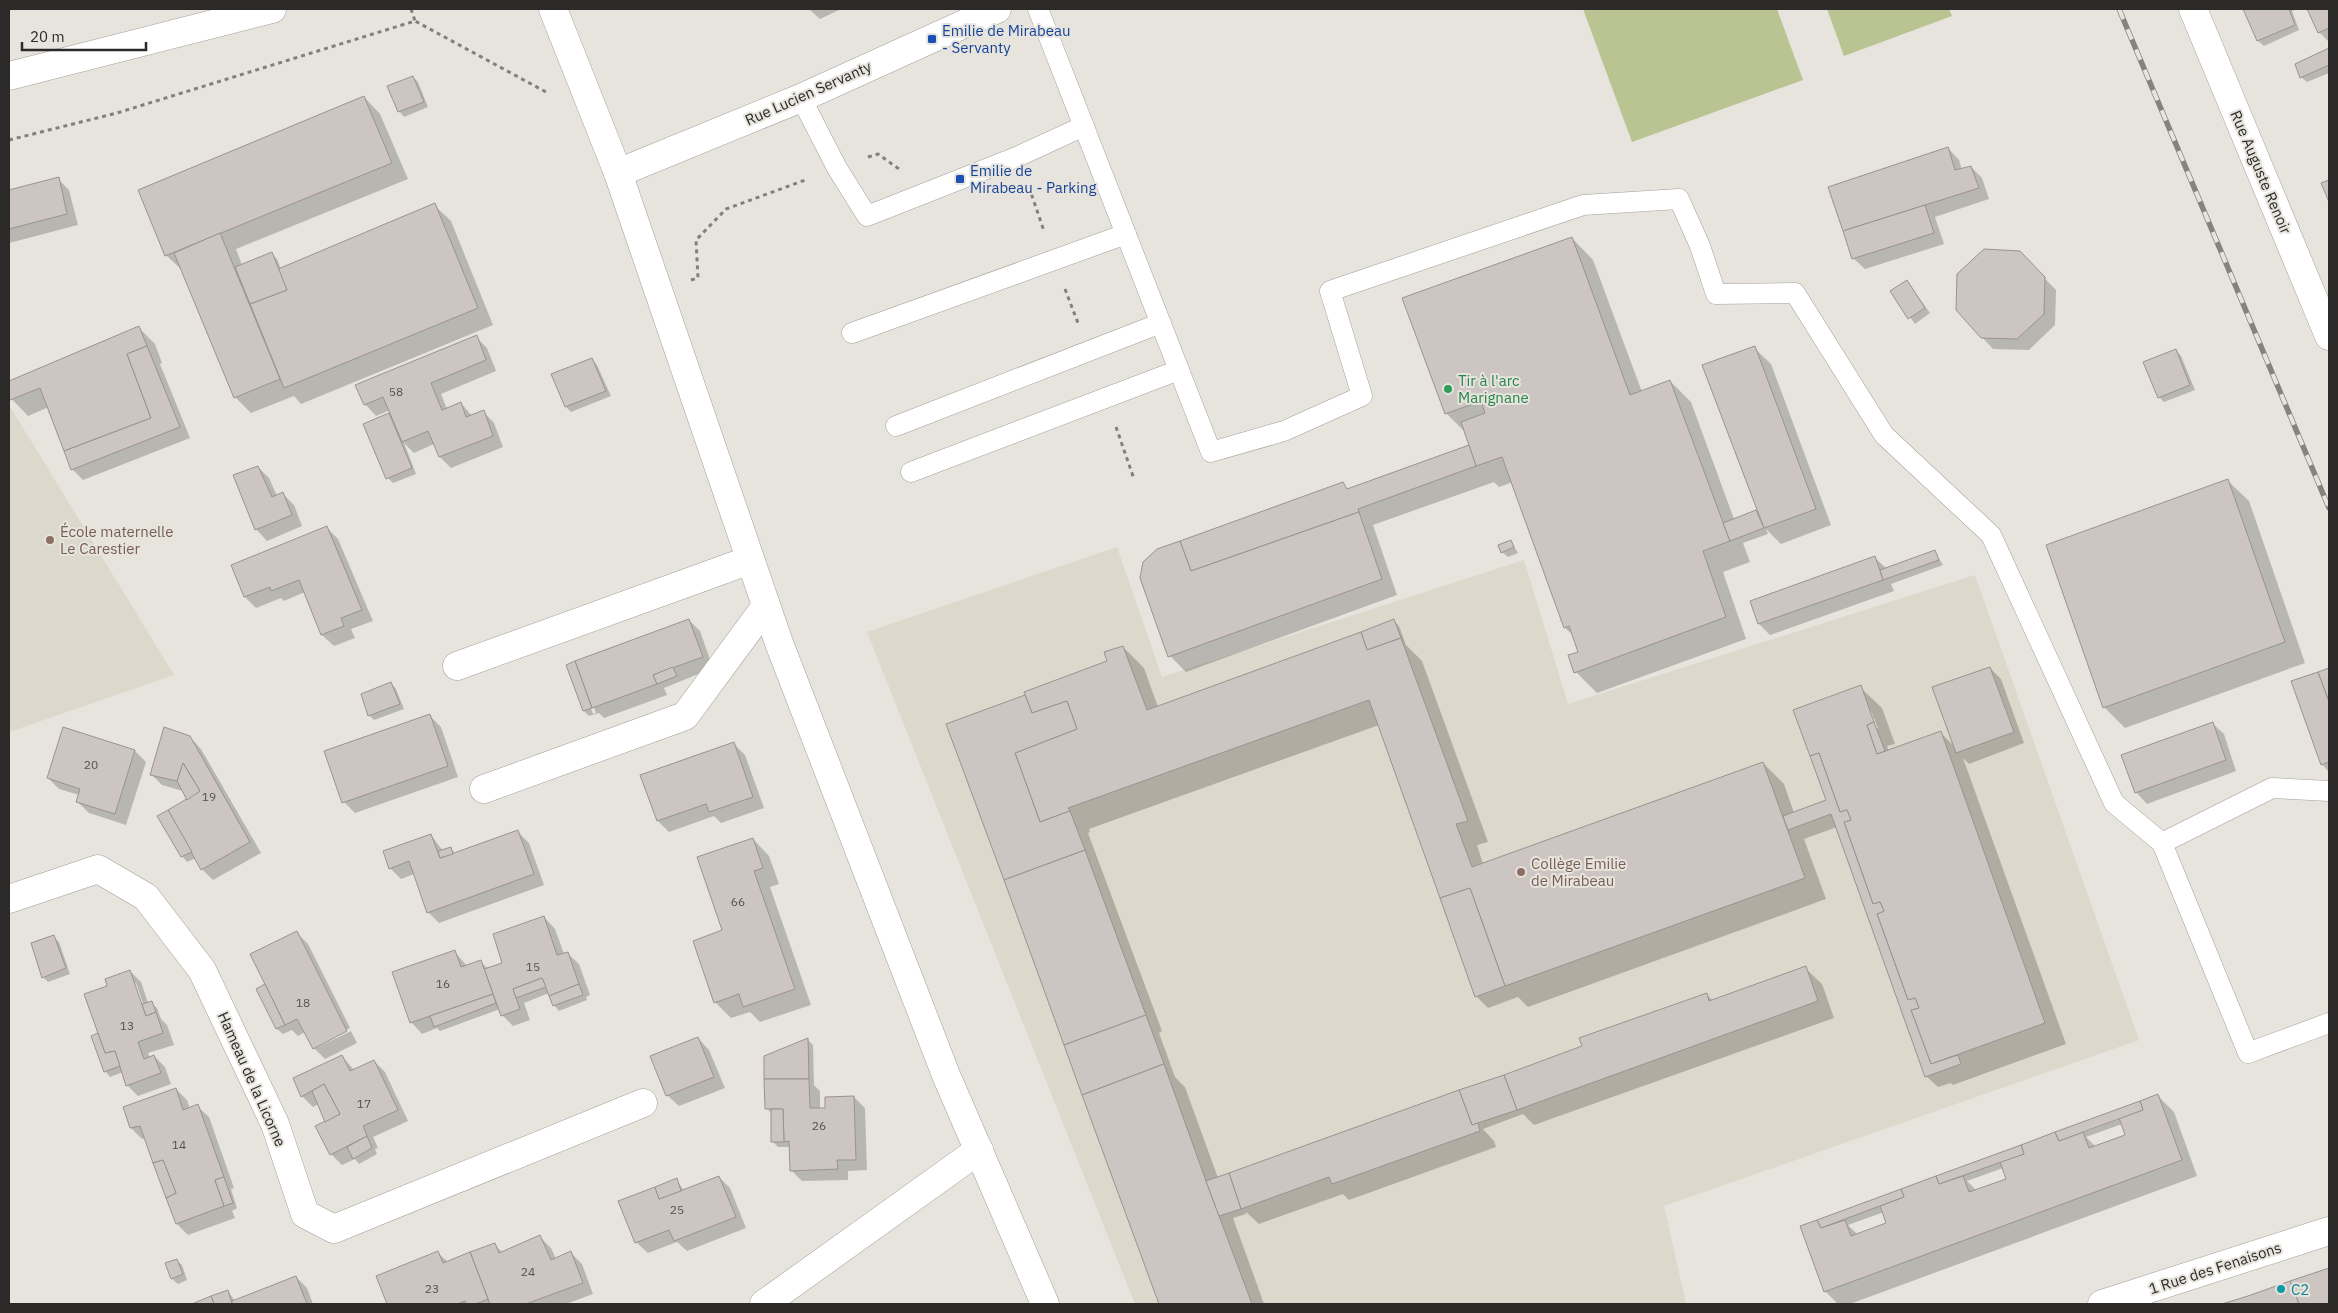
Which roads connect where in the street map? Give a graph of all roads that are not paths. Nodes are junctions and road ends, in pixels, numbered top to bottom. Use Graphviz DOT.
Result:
graph roads {
  1 [pos="272,9"];
  2 [pos="553,9"];
  3 [pos="996,9"];
  4 [pos="1038,9"];
  5 [pos="2194,9"];
  6 [pos="9,76"];
  7 [pos="802,98"];
  8 [pos="1084,126"];
  9 [pos="618,173"];
  10 [pos="1126,234"];
  11 [pos="1161,323"];
  12 [pos="852,333"];
  13 [pos="2329,336"];
  14 [pos="1179,370"];
  15 [pos="896,426"];
  16 [pos="911,472"];
  17 [pos="750,560"];
  18 [pos="766,606"];
  19 [pos="457,666"];
  20 [pos="484,789"];
  21 [pos="2329,791"];
  22 [pos="2162,843"];
  23 [pos="9,899"];
  24 [pos="2329,1024"];
  25 [pos="643,1103"];
  26 [pos="979,1150"];
  27 [pos="2329,1231"];
  28 [pos="764,1304"];
  29 [pos="1045,1304"];
  30 [pos="2102,1304"];
  1 -- 6 [label="street"];
  2 -- 9 [label="street"];
  3 -- 7 [label="street, Rue Lucien Servanty"];
  4 -- 8 [label="lane"];
  5 -- 13 [label="street, Rue Auguste Renoir"];
  7 -- 8 [label="lane"];
  7 -- 9 [label="street, Rue Lucien Servanty"];
  8 -- 10 [label="lane"];
  9 -- 17 [label="street"];
  10 -- 11 [label="lane"];
  10 -- 12 [label="lane"];
  11 -- 14 [label="lane"];
  11 -- 15 [label="lane"];
  14 -- 16 [label="lane"];
  14 -- 22 [label="lane"];
  17 -- 18 [label="street"];
  17 -- 19 [label="street"];
  18 -- 20 [label="street"];
  18 -- 26 [label="street"];
  21 -- 22 [label="lane"];
  22 -- 24 [label="lane"];
  23 -- 25 [label="street, Hameau de la Licorne"];
  26 -- 28 [label="street"];
  26 -- 29 [label="street"];
  27 -- 30 [label="street, 1 Rue des Fenaisons"];
}
